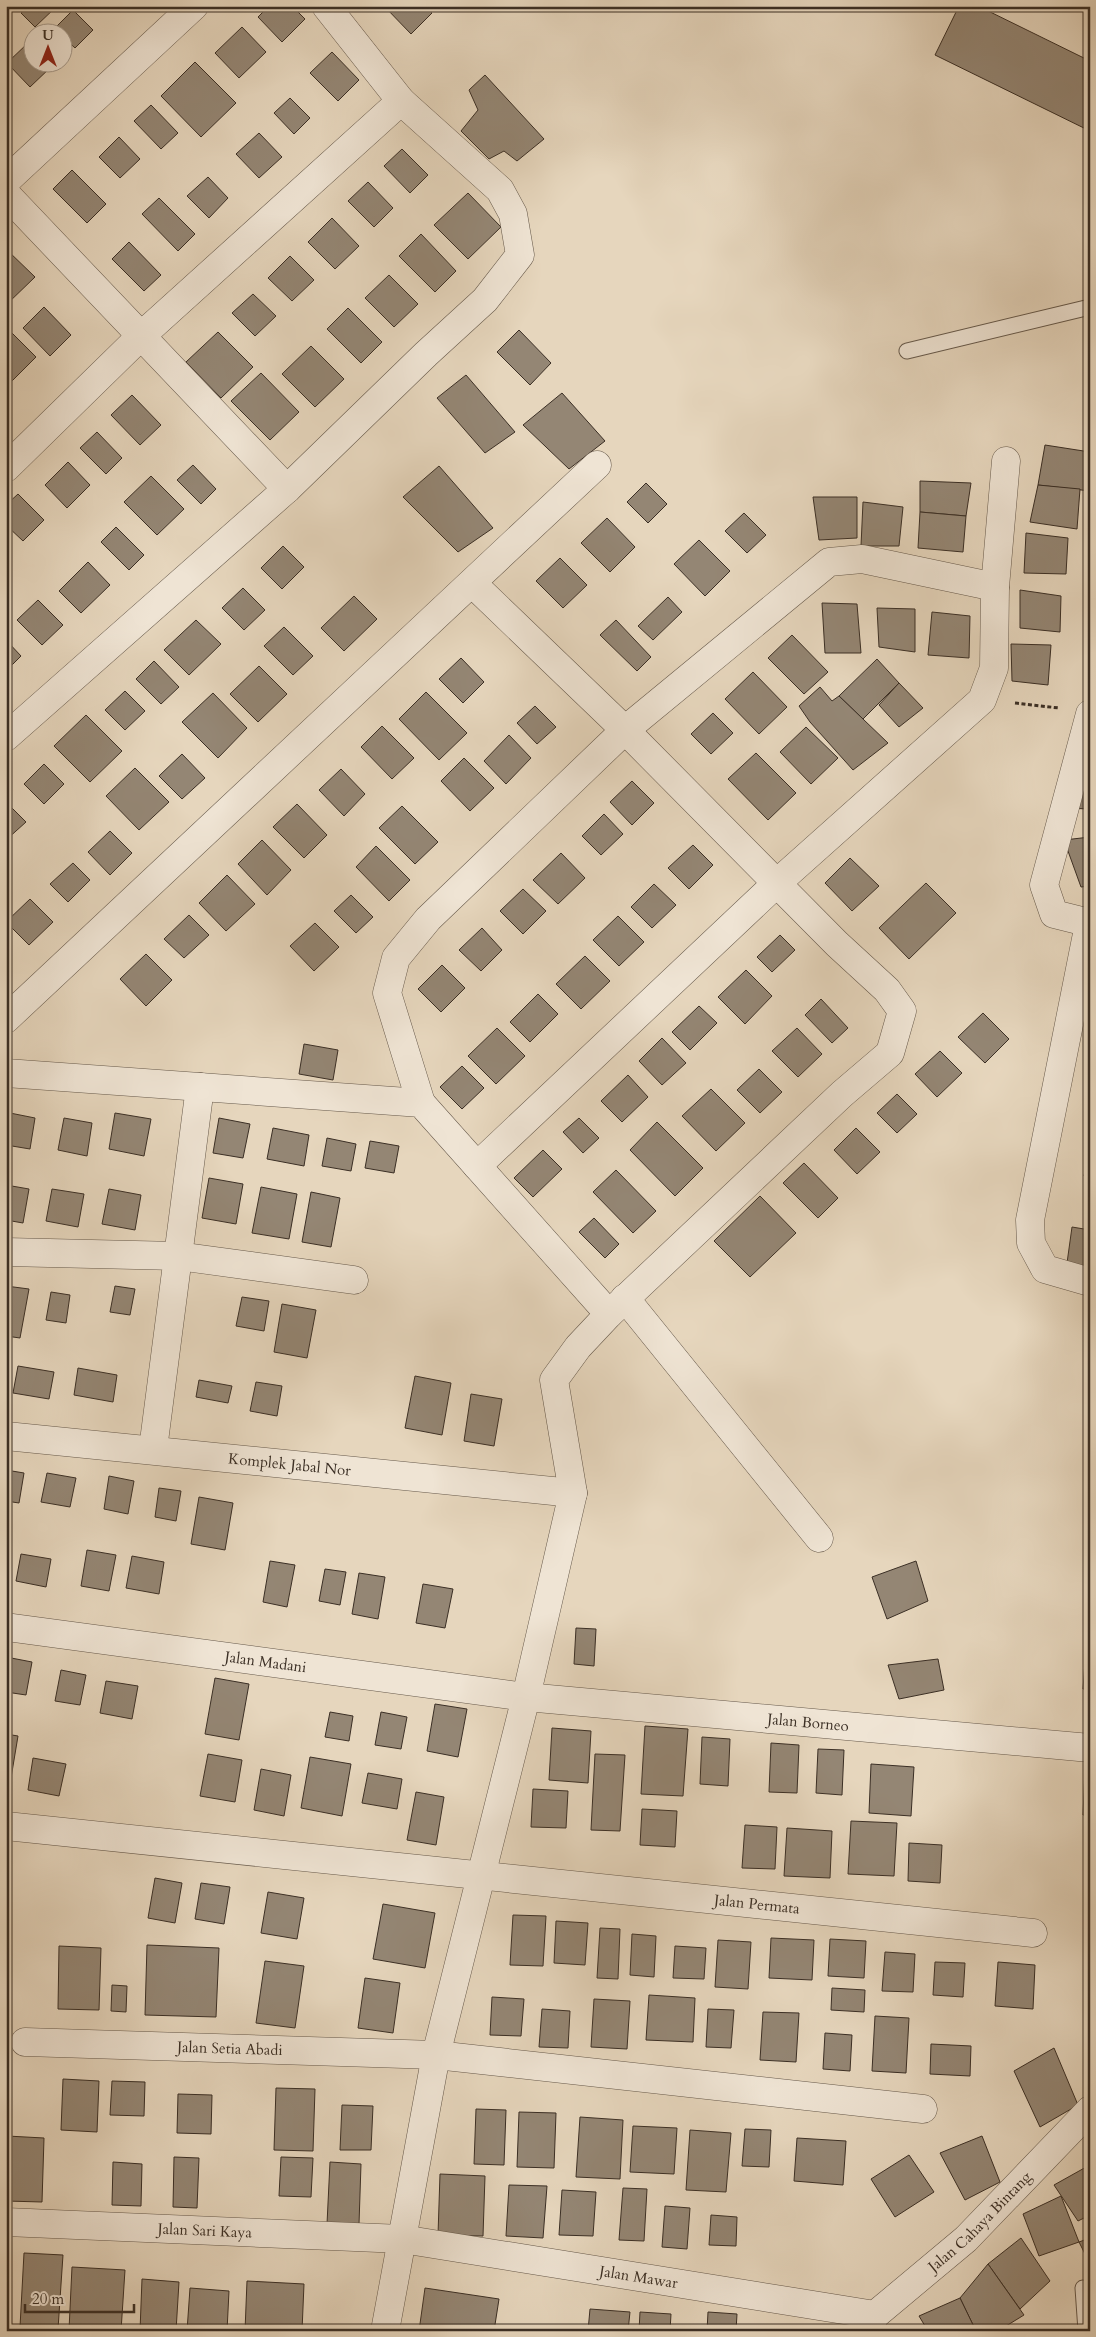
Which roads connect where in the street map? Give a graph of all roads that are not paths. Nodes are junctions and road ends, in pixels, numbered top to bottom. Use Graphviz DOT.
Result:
graph roads {
  1 [pos="194,6"];
  2 [pos="326,6"];
  3 [pos="401,101"];
  4 [pos="6,181"];
  5 [pos="6,194"];
  6 [pos="1090,307"];
  7 [pos="141,336"];
  8 [pos="907,351"];
  9 [pos="1006,461"];
  10 [pos="597,465"];
  11 [pos="6,468"];
  12 [pos="287,490"];
  13 [pos="472,583"];
  14 [pos="995,587"];
  15 [pos="1090,714"];
  16 [pos="625,730"];
  17 [pos="6,737"];
  18 [pos="777,883"];
  19 [pos="1090,924"];
  20 [pos="6,1019"];
  21 [pos="6,1073"];
  22 [pos="200,1088"];
  23 [pos="420,1103"];
  24 [pos="477,1166"];
  25 [pos="6,1252"];
  26 [pos="178,1256"];
  27 [pos="354,1280"];
  28 [pos="1090,1282"];
  29 [pos="617,1306"];
  30 [pos="6,1436"];
  31 [pos="153,1449"];
  32 [pos="573,1493"];
  33 [pos="819,1538"];
  34 [pos="6,1627"];
  35 [pos="526,1697"];
  36 [pos="1090,1748"];
  37 [pos="6,1826"];
  38 [pos="481,1875"];
  39 [pos="1033,1933"];
  40 [pos="25,2042"];
  41 [pos="436,2055"];
  42 [pos="923,2109"];
  43 [pos="1090,2110"];
  44 [pos="6,2222"];
  45 [pos="402,2239"];
  46 [pos="1083,2288"];
  47 [pos="871,2323"];
  48 [pos="385,2331"];
  49 [pos="1086,2331"];
  1 -- 4 [label="street"];
  2 -- 3 [label="street"];
  3 -- 7 [label="street"];
  3 -- 12 [label="street"];
  5 -- 7 [label="street"];
  6 -- 8 [label="lane"];
  7 -- 11 [label="street"];
  7 -- 12 [label="street"];
  9 -- 14 [label="street"];
  10 -- 13 [label="street"];
  12 -- 17 [label="street"];
  13 -- 16 [label="street"];
  13 -- 20 [label="street"];
  14 -- 16 [label="street"];
  14 -- 18 [label="street"];
  15 -- 19 [label="street"];
  16 -- 18 [label="street"];
  16 -- 23 [label="street"];
  18 -- 24 [label="street"];
  18 -- 29 [label="street"];
  19 -- 28 [label="street"];
  21 -- 22 [label="street"];
  22 -- 23 [label="street"];
  22 -- 26 [label="street"];
  23 -- 24 [label="street"];
  24 -- 29 [label="street"];
  25 -- 26 [label="street"];
  26 -- 27 [label="street"];
  26 -- 31 [label="street"];
  29 -- 32 [label="street"];
  29 -- 33 [label="street"];
  30 -- 31 [label="street, Komplek Jabal Nor"];
  31 -- 32 [label="street, Komplek Jabal Nor"];
  32 -- 35 [label="street"];
  34 -- 35 [label="street, Jalan Madani"];
  35 -- 36 [label="street, Jalan Borneo"];
  35 -- 38 [label="street"];
  37 -- 38 [label="street, Jalan Permata"];
  38 -- 39 [label="street, Jalan Permata"];
  38 -- 41 [label="street"];
  40 -- 41 [label="street, Jalan Setia Abadi"];
  41 -- 42 [label="street, Jalan Setia Abadi"];
  41 -- 45 [label="street"];
  43 -- 47 [label="street, Jalan Cahaya Bintang"];
  44 -- 45 [label="street, Jalan Sari Kaya"];
  45 -- 47 [label="street, Jalan Mawar"];
  45 -- 48 [label="street"];
  46 -- 49 [label="lane"];
}
